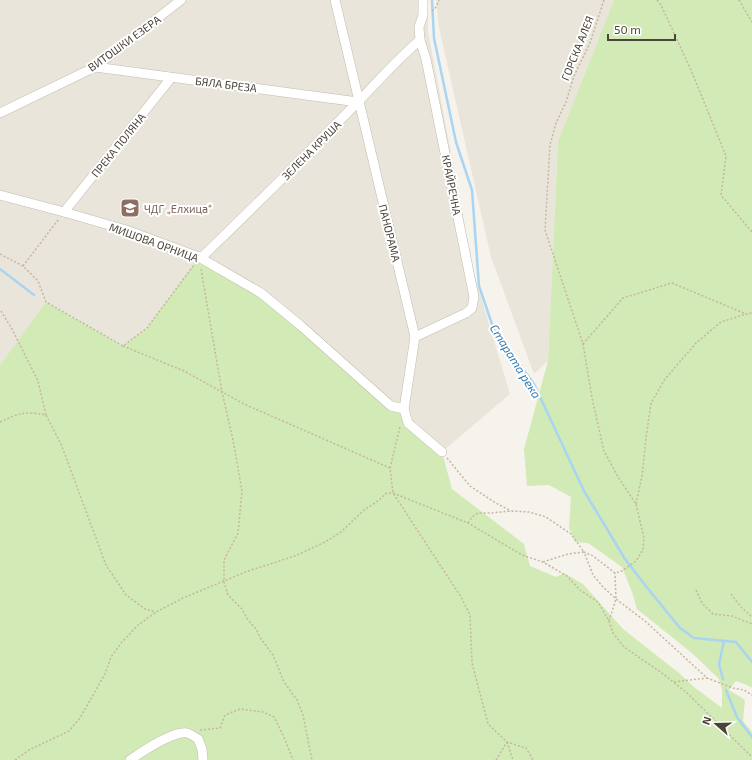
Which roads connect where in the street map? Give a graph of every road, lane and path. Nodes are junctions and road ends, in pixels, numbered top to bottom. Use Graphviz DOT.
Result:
graph roads {
  1 [pos="181,0"];
  2 [pos="334,0"];
  3 [pos="423,0"];
  4 [pos="604,0"];
  5 [pos="658,0"];
  6 [pos="739,0"];
  7 [pos="752,22"];
  8 [pos="420,40"];
  9 [pos="95,67"];
  10 [pos="171,78"];
  11 [pos="358,102"];
  12 [pos="0,113"];
  13 [pos="0,195"];
  14 [pos="64,212"];
  15 [pos="752,232"];
  16 [pos="0,254"];
  17 [pos="200,257"];
  18 [pos="23,266"];
  19 [pos="1,311"];
  20 [pos="752,313"];
  21 [pos="746,314"];
  22 [pos="415,337"];
  23 [pos="583,344"];
  24 [pos="123,346"];
  25 [pos="222,392"];
  26 [pos="404,409"];
  27 [pos="46,415"];
  28 [pos="0,422"];
  29 [pos="401,424"];
  30 [pos="442,452"];
  31 [pos="390,468"];
  32 [pos="393,493"];
  33 [pos="636,504"];
  34 [pos="511,511"];
  35 [pos="468,523"];
  36 [pos="584,552"];
  37 [pos="542,562"];
  38 [pos="615,572"];
  39 [pos="224,582"];
  40 [pos="696,590"];
  41 [pos="731,594"];
  42 [pos="616,599"];
  43 [pos="156,612"];
  44 [pos="752,617"];
  45 [pos="609,621"];
  46 [pos="752,624"];
  47 [pos="707,678"];
  48 [pos="674,682"];
  49 [pos="752,694"];
  50 [pos="187,733"];
  51 [pos="507,742"];
  52 [pos="752,757"];
  53 [pos="15,760"];
  54 [pos="130,760"];
  55 [pos="203,760"];
  56 [pos="293,760"];
  57 [pos="312,760"];
  58 [pos="496,760"];
  59 [pos="513,760"];
  60 [pos="534,760"];
  1 -- 9 [label="street, ВИТОШКИ ЕЗЕРА"];
  2 -- 11 [label="street, ПАНОРАМА"];
  3 -- 8 [label="street, КРАЙРЕЧНА"];
  4 -- 23 [label="path, ГОРСКА АЛЕЯ"];
  5 -- 15 [label="path"];
  6 -- 7 [label="path"];
  8 -- 11 [label="street, ЗЕЛЕНА КРУША"];
  8 -- 22 [label="street, КРАЙРЕЧНА"];
  9 -- 10 [label="street, БЯЛА БРЕЗА"];
  9 -- 12 [label="street, ВИТОШКИ ЕЗЕРА"];
  10 -- 11 [label="street, БЯЛА БРЕЗА"];
  10 -- 14 [label="street, ПРЕКА ПОЛЯНА"];
  11 -- 17 [label="street, ЗЕЛЕНА КРУША"];
  11 -- 22 [label="street, ПАНОРАМА"];
  13 -- 14 [label="street, МИШОВА ОРНИЦА"];
  14 -- 17 [label="street, МИШОВА ОРНИЦА"];
  14 -- 18 [label="path"];
  16 -- 18 [label="path"];
  17 -- 24 [label="path"];
  17 -- 25 [label="path"];
  17 -- 26 [label="street, МИШОВА ОРНИЦА"];
  18 -- 24 [label="path"];
  19 -- 27 [label="path"];
  20 -- 21 [label="path"];
  21 -- 23 [label="path"];
  21 -- 33 [label="path"];
  22 -- 26 [label="street, ПАНОРАМА"];
  23 -- 33 [label="path, ГОРСКА АЛЕЯ"];
  24 -- 25 [label="path"];
  25 -- 31 [label="path"];
  25 -- 39 [label="path"];
  26 -- 30 [label="street"];
  27 -- 28 [label="path"];
  27 -- 43 [label="path"];
  29 -- 31 [label="path"];
  30 -- 34 [label="path"];
  31 -- 32 [label="path"];
  32 -- 35 [label="path"];
  32 -- 39 [label="path"];
  32 -- 51 [label="path"];
  33 -- 38 [label="path"];
  34 -- 35 [label="path"];
  34 -- 36 [label="path"];
  35 -- 37 [label="path"];
  36 -- 37 [label="path"];
  36 -- 38 [label="path"];
  36 -- 42 [label="path"];
  37 -- 45 [label="path"];
  38 -- 42 [label="path"];
  39 -- 43 [label="path"];
  39 -- 57 [label="path"];
  40 -- 46 [label="path"];
  41 -- 44 [label="path"];
  42 -- 45 [label="path"];
  42 -- 47 [label="path"];
  43 -- 53 [label="path"];
  45 -- 48 [label="path"];
  47 -- 48 [label="path"];
  47 -- 49 [label="path"];
  48 -- 52 [label="path"];
  50 -- 54 [label="street"];
  50 -- 55 [label="street"];
  50 -- 56 [label="path"];
  51 -- 58 [label="path"];
  51 -- 59 [label="path"];
  51 -- 60 [label="path"];
}
